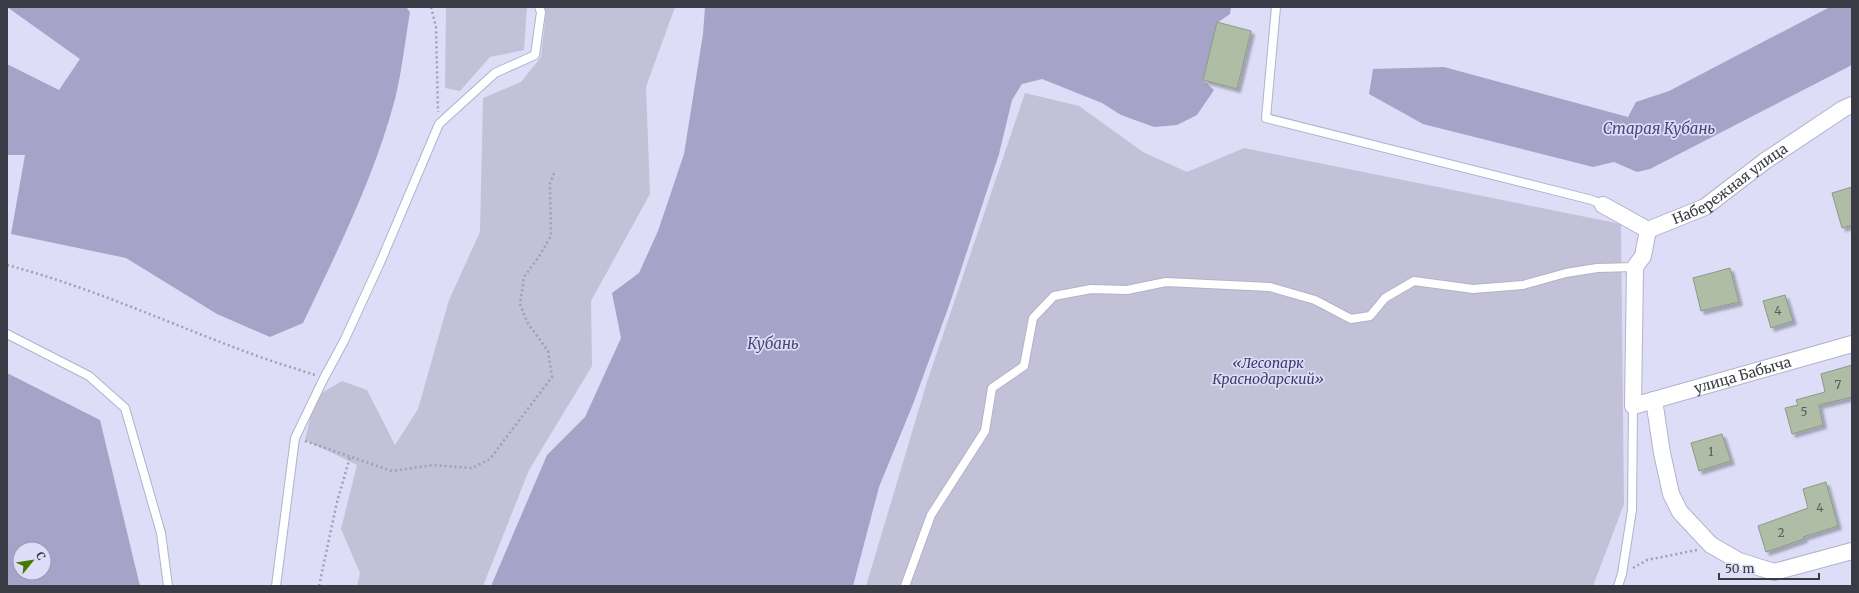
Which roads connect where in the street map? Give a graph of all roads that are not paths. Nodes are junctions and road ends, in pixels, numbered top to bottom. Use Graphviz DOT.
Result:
graph roads {
  1 [pos="539,7"];
  2 [pos="1276,7"];
  3 [pos="1852,105"];
  4 [pos="1603,205"];
  5 [pos="1648,230"];
  6 [pos="1635,267"];
  7 [pos="7,334"];
  8 [pos="1852,344"];
  9 [pos="1654,400"];
  10 [pos="1633,406"];
  11 [pos="1852,551"];
  12 [pos="168,586"];
  13 [pos="276,586"];
  14 [pos="905,586"];
  15 [pos="1618,586"];
  1 -- 13 [label="lane"];
  2 -- 4 [label="lane"];
  3 -- 5 [label="street, Набережная улица"];
  4 -- 5 [label="street"];
  5 -- 6 [label="street"];
  6 -- 10 [label="street"];
  6 -- 14 [label="lane"];
  7 -- 12 [label="lane"];
  8 -- 9 [label="street, улица Бабыча"];
  9 -- 10 [label="street, улица Бабыча"];
  9 -- 11 [label="street"];
  10 -- 15 [label="lane"];
}
